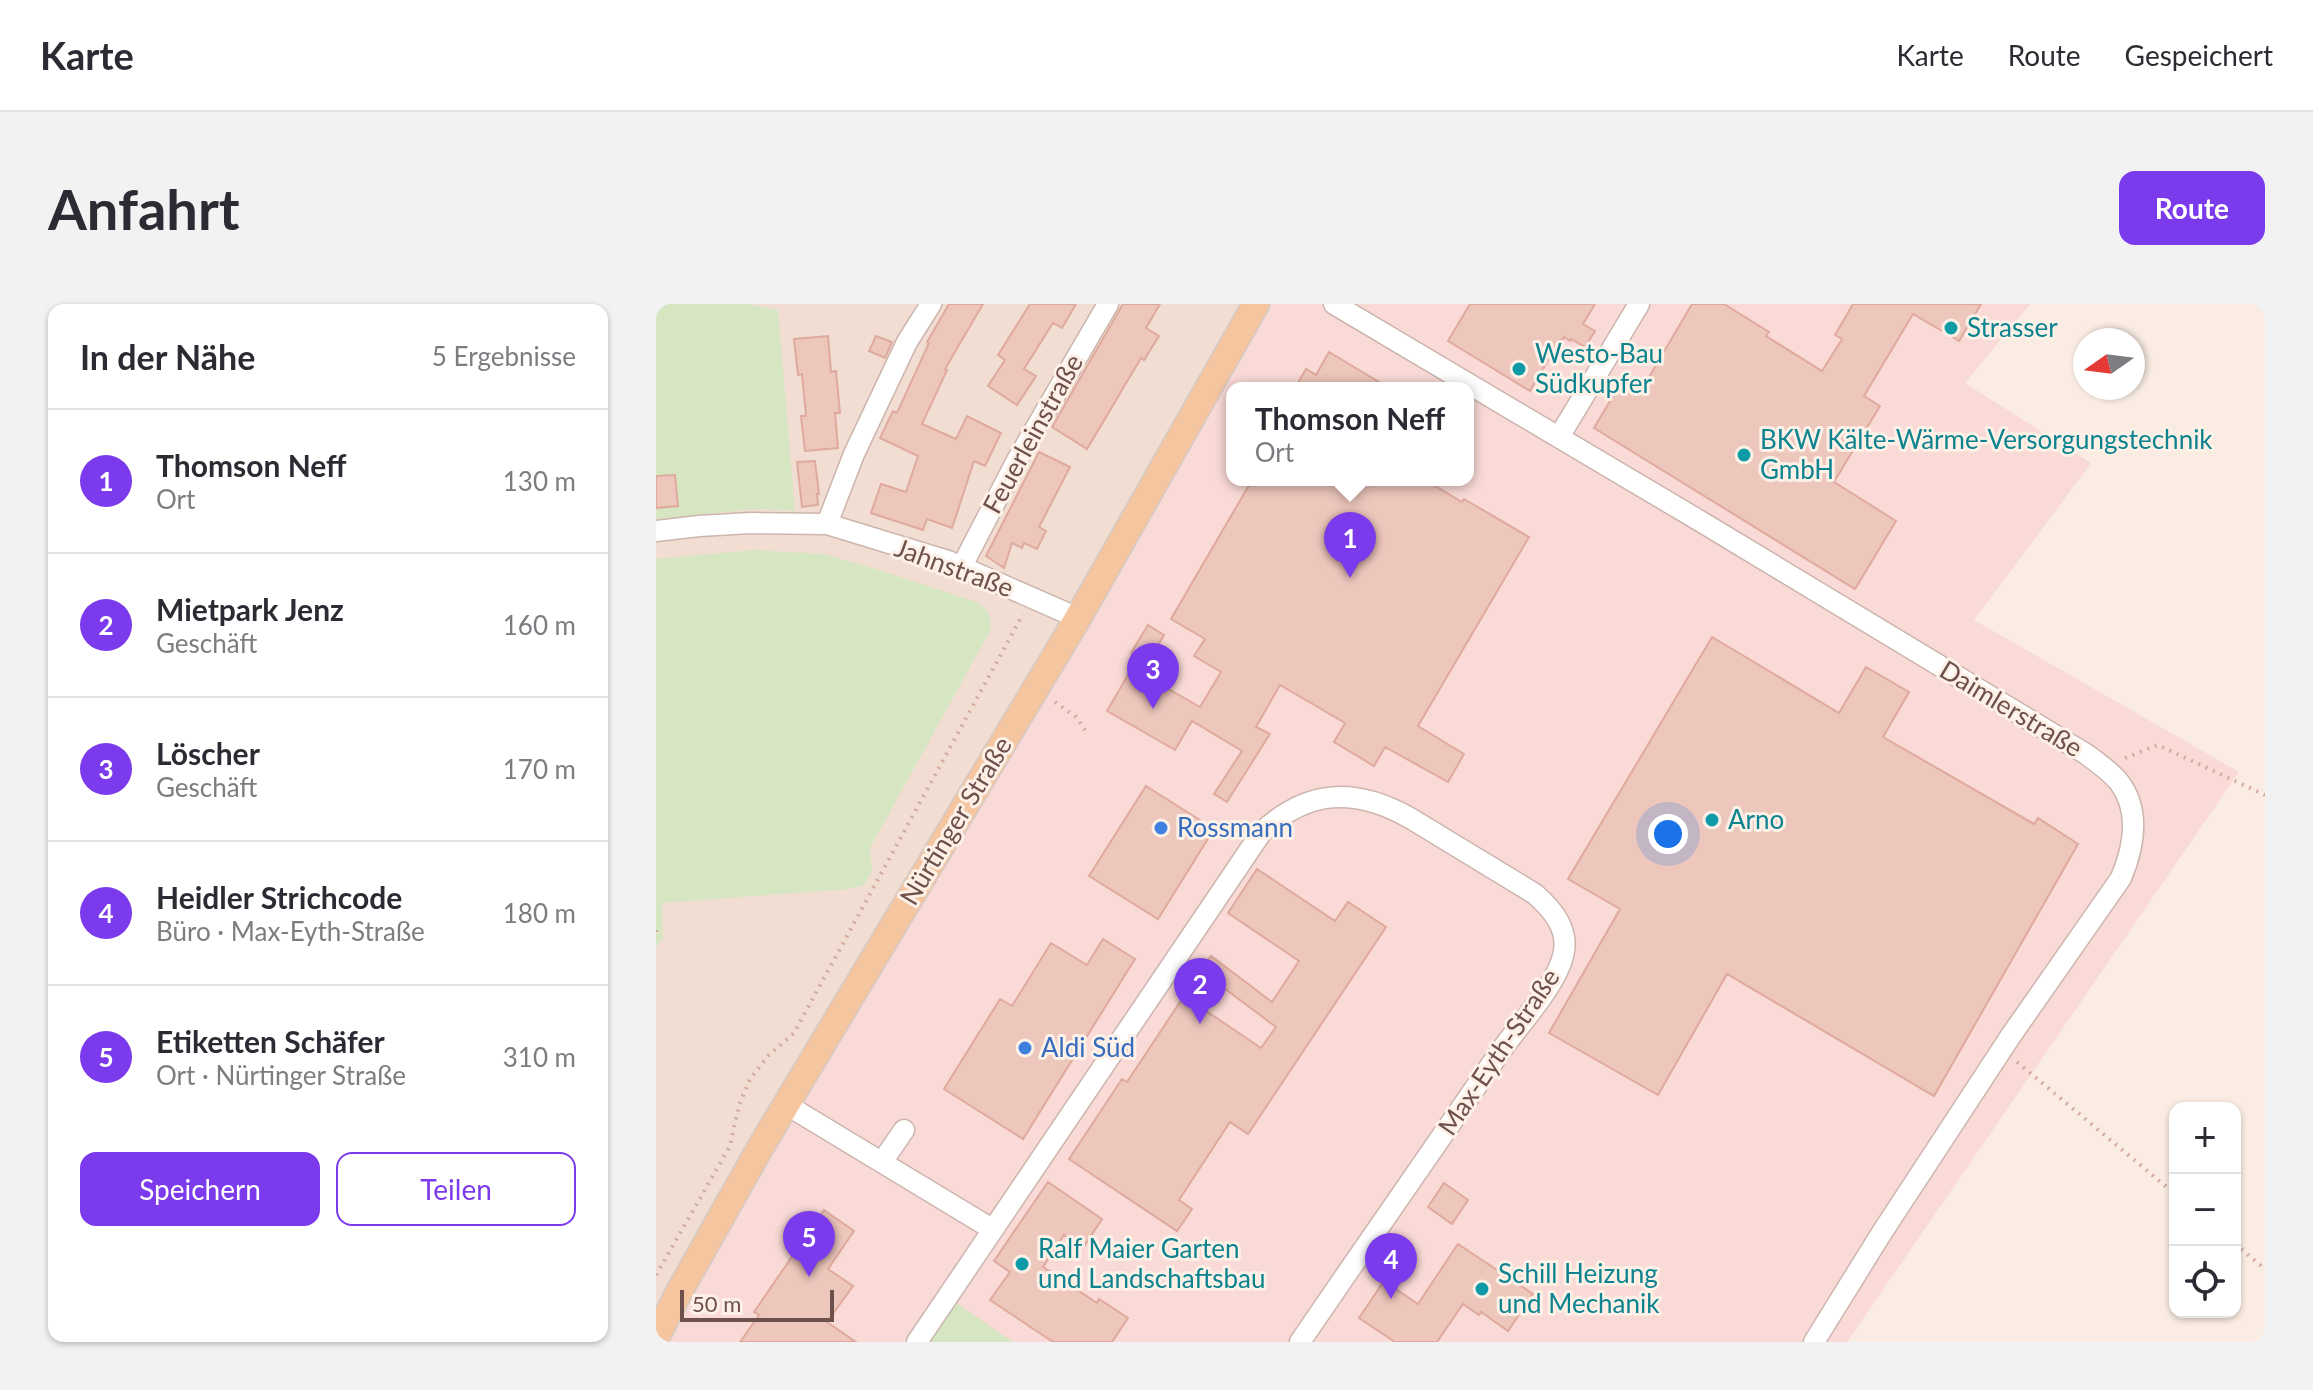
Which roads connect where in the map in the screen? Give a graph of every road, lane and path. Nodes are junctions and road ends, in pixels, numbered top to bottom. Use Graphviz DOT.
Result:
graph roads {
  1 [pos="931,304"];
  2 [pos="1108,304"];
  3 [pos="1256,304"];
  4 [pos="1334,304"];
  5 [pos="1639,304"];
  6 [pos="1466,382"];
  7 [pos="1474,387"];
  8 [pos="1559,437"];
  9 [pos="827,524"];
  10 [pos="656,531"];
  11 [pos="962,566"];
  12 [pos="1032,597"];
  13 [pos="1078,618"];
  14 [pos="1056,704"];
  15 [pos="1085,730"];
  16 [pos="2099,774"];
  17 [pos="2265,795"];
  18 [pos="656,930"];
  19 [pos="656,936"];
  20 [pos="2001,1050"];
  21 [pos="787,1105"];
  22 [pos="904,1130"];
  23 [pos="882,1162"];
  24 [pos="2169,1189"];
  25 [pos="992,1229"];
  26 [pos="2237,1246"];
  27 [pos="2265,1269"];
  28 [pos="656,1275"];
  29 [pos="656,1338"];
  30 [pos="917,1342"];
  31 [pos="1300,1342"];
  32 [pos="1814,1342"];
  1 -- 9 [label="street"];
  2 -- 11 [label="street, Feuerleinstraße"];
  3 -- 13 [label="main road, Nürtinger Straße"];
  4 -- 6 [label="street, Daimlerstraße"];
  5 -- 8 [label="street"];
  7 -- 8 [label="street, Daimlerstraße"];
  8 -- 16 [label="street, Daimlerstraße"];
  9 -- 10 [label="street, Jahnstraße"];
  9 -- 11 [label="street, Jahnstraße"];
  11 -- 12 [label="street, Jahnstraße"];
  12 -- 13 [label="street, Jahnstraße"];
  12 -- 28 [label="path"];
  13 -- 21 [label="main road, Nürtinger Straße"];
  14 -- 15 [label="path"];
  16 -- 17 [label="path"];
  16 -- 20 [label="street, Daimlerstraße"];
  18 -- 19 [label="path"];
  20 -- 24 [label="path"];
  20 -- 32 [label="street, Daimlerstraße"];
  21 -- 23 [label="street"];
  21 -- 29 [label="main road, Nürtinger Straße"];
  22 -- 23 [label="street"];
  23 -- 25 [label="street"];
  25 -- 30 [label="street, Max-Eyth-Straße"];
  25 -- 31 [label="street, Max-Eyth-Straße"];
  26 -- 27 [label="path"];
}
